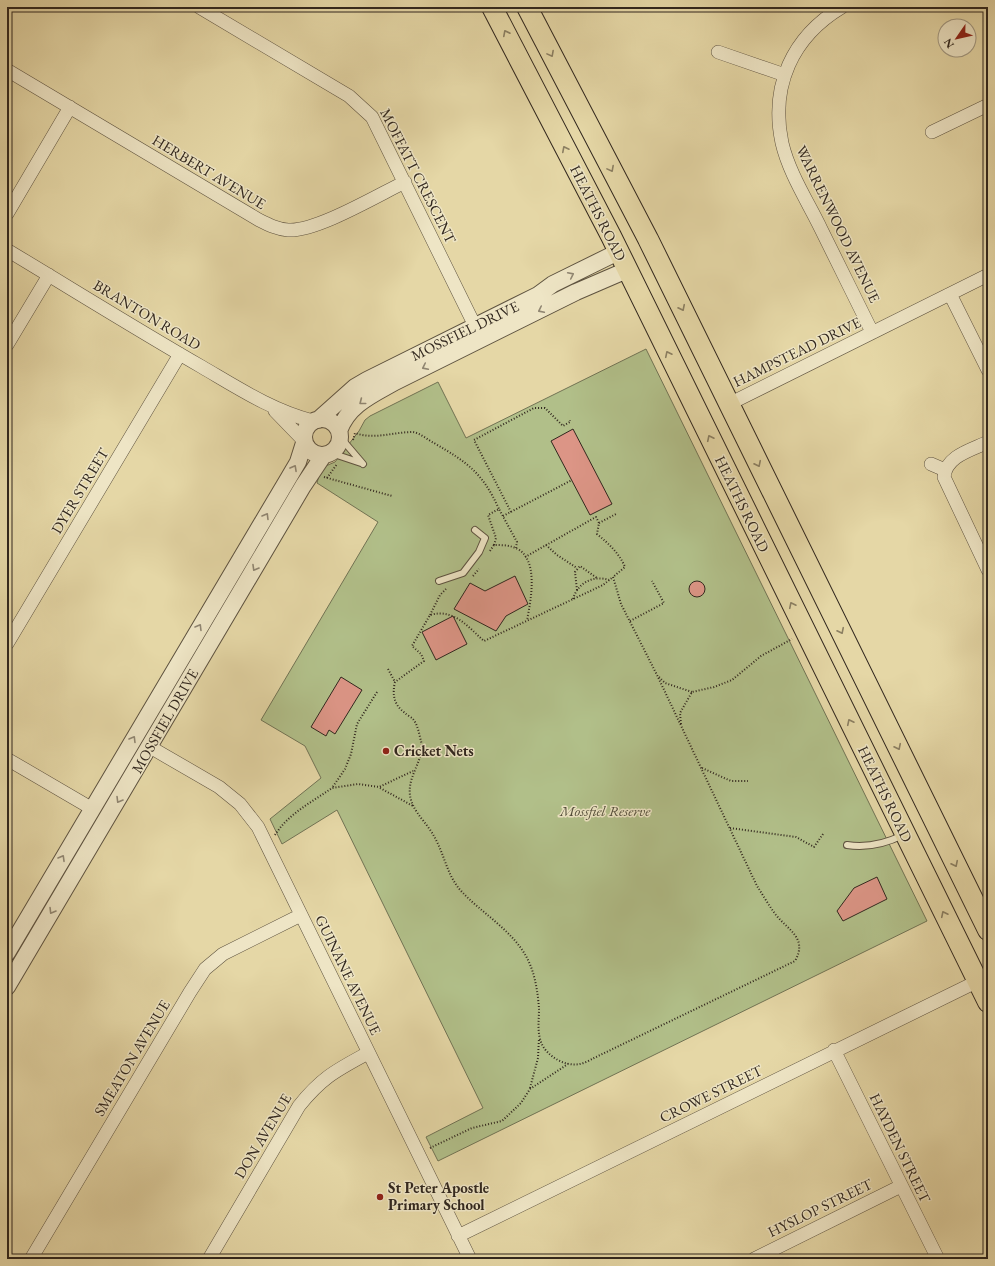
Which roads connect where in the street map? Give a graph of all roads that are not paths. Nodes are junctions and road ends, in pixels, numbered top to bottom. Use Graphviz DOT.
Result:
graph roads {
  1 [pos="199,7"];
  2 [pos="492,7"];
  3 [pos="527,7"];
  4 [pos="842,7"];
  5 [pos="718,52"];
  6 [pos="7,70"];
  7 [pos="785,75"];
  8 [pos="988,105"];
  9 [pos="70,107"];
  10 [pos="932,132"];
  11 [pos="405,182"];
  12 [pos="7,214"];
  13 [pos="648,239"];
  14 [pos="7,250"];
  15 [pos="618,252"];
  16 [pos="657,258"];
  17 [pos="627,270"];
  18 [pos="49,275"];
  19 [pos="988,275"];
  20 [pos="950,294"];
  21 [pos="872,332"];
  22 [pos="479,333"];
  23 [pos="7,345"];
  24 [pos="180,354"];
  25 [pos="988,370"];
  26 [pos="729,404"];
  27 [pos="271,406"];
  28 [pos="700,418"];
  29 [pos="315,421"];
  30 [pos="344,438"];
  31 [pos="304,442"];
  32 [pos="988,442"];
  33 [pos="331,457"];
  34 [pos="931,464"];
  35 [pos="945,470"];
  36 [pos="476,530"];
  37 [pos="988,570"];
  38 [pos="439,581"];
  39 [pos="7,644"];
  40 [pos="150,747"];
  41 [pos="7,758"];
  42 [pos="91,808"];
  43 [pos="905,834"];
  44 [pos="847,845"];
  45 [pos="301,915"];
  46 [pos="988,930"];
  47 [pos="7,952"];
  48 [pos="978,981"];
  49 [pos="7,986"];
  50 [pos="988,1002"];
  51 [pos="834,1050"];
  52 [pos="368,1053"];
  53 [pos="901,1186"];
  54 [pos="458,1236"];
  55 [pos="31,1259"];
  56 [pos="209,1259"];
  57 [pos="470,1259"];
  58 [pos="754,1259"];
  59 [pos="938,1259"];
  1 -- 11 [label="street, MOFFATT CRESCENT"];
  15 -- 2 [label="main road, HEATHS ROAD, one-way"];
  3 -- 13 [label="main road, one-way"];
  4 -- 7 [label="street, WARRENWOOD AVENUE"];
  5 -- 7 [label="street"];
  6 -- 9 [label="street, HERBERT AVENUE"];
  7 -- 21 [label="street, WARRENWOOD AVENUE"];
  8 -- 10 [label="street"];
  9 -- 11 [label="street, HERBERT AVENUE"];
  9 -- 12 [label="street"];
  11 -- 22 [label="street, MOFFATT CRESCENT"];
  13 -- 15 [label="main road"];
  13 -- 16 [label="main road"];
  14 -- 18 [label="street, BRANTON ROAD"];
  15 -- 17 [label="main road, HEATHS ROAD"];
  22 -- 15 [label="street, MOSSFIEL DRIVE, one-way"];
  16 -- 17 [label="main road"];
  16 -- 26 [label="main road, one-way"];
  17 -- 22 [label="street, MOSSFIEL DRIVE, one-way"];
  28 -- 17 [label="main road, HEATHS ROAD, one-way"];
  18 -- 23 [label="street"];
  18 -- 24 [label="street, BRANTON ROAD"];
  19 -- 20 [label="street, HAMPSTEAD DRIVE"];
  20 -- 21 [label="street, HAMPSTEAD DRIVE"];
  20 -- 25 [label="street"];
  21 -- 26 [label="street, HAMPSTEAD DRIVE"];
  22 -- 29 [label="street, MOSSFIEL DRIVE"];
  22 -- 30 [label="street, MOSSFIEL DRIVE, one-way"];
  24 -- 27 [label="street, BRANTON ROAD"];
  24 -- 39 [label="street, DYER STREET"];
  26 -- 28 [label="main road"];
  26 -- 46 [label="main road, one-way"];
  27 -- 29 [label="street, BRANTON ROAD"];
  27 -- 31 [label="street, BRANTON ROAD"];
  43 -- 28 [label="main road, HEATHS ROAD, one-way"];
  29 -- 30 [label="street"];
  29 -- 31 [label="street"];
  30 -- 33 [label="street"];
  30 -- 33 [label="lane"];
  31 -- 33 [label="street"];
  42 -- 31 [label="street, MOSSFIEL DRIVE, one-way"];
  32 -- 35 [label="street"];
  33 -- 40 [label="street, MOSSFIEL DRIVE, one-way"];
  34 -- 35 [label="street"];
  35 -- 37 [label="street"];
  36 -- 38 [label="lane"];
  40 -- 45 [label="street, GUINANE AVENUE"];
  40 -- 49 [label="street, MOSSFIEL DRIVE, one-way"];
  41 -- 42 [label="street"];
  47 -- 42 [label="street, MOSSFIEL DRIVE, one-way"];
  43 -- 44 [label="lane"];
  48 -- 43 [label="main road, HEATHS ROAD, one-way"];
  45 -- 52 [label="street, GUINANE AVENUE"];
  45 -- 55 [label="street, SMEATON AVENUE"];
  48 -- 50 [label="main road, HEATHS ROAD"];
  48 -- 51 [label="street, CROWE STREET"];
  51 -- 53 [label="street, HAYDEN STREET"];
  51 -- 54 [label="street, CROWE STREET"];
  52 -- 54 [label="street, GUINANE AVENUE"];
  52 -- 56 [label="street, DON AVENUE"];
  53 -- 58 [label="street, HYSLOP STREET"];
  53 -- 59 [label="street, HAYDEN STREET"];
  54 -- 57 [label="street, GUINANE AVENUE"];
}
